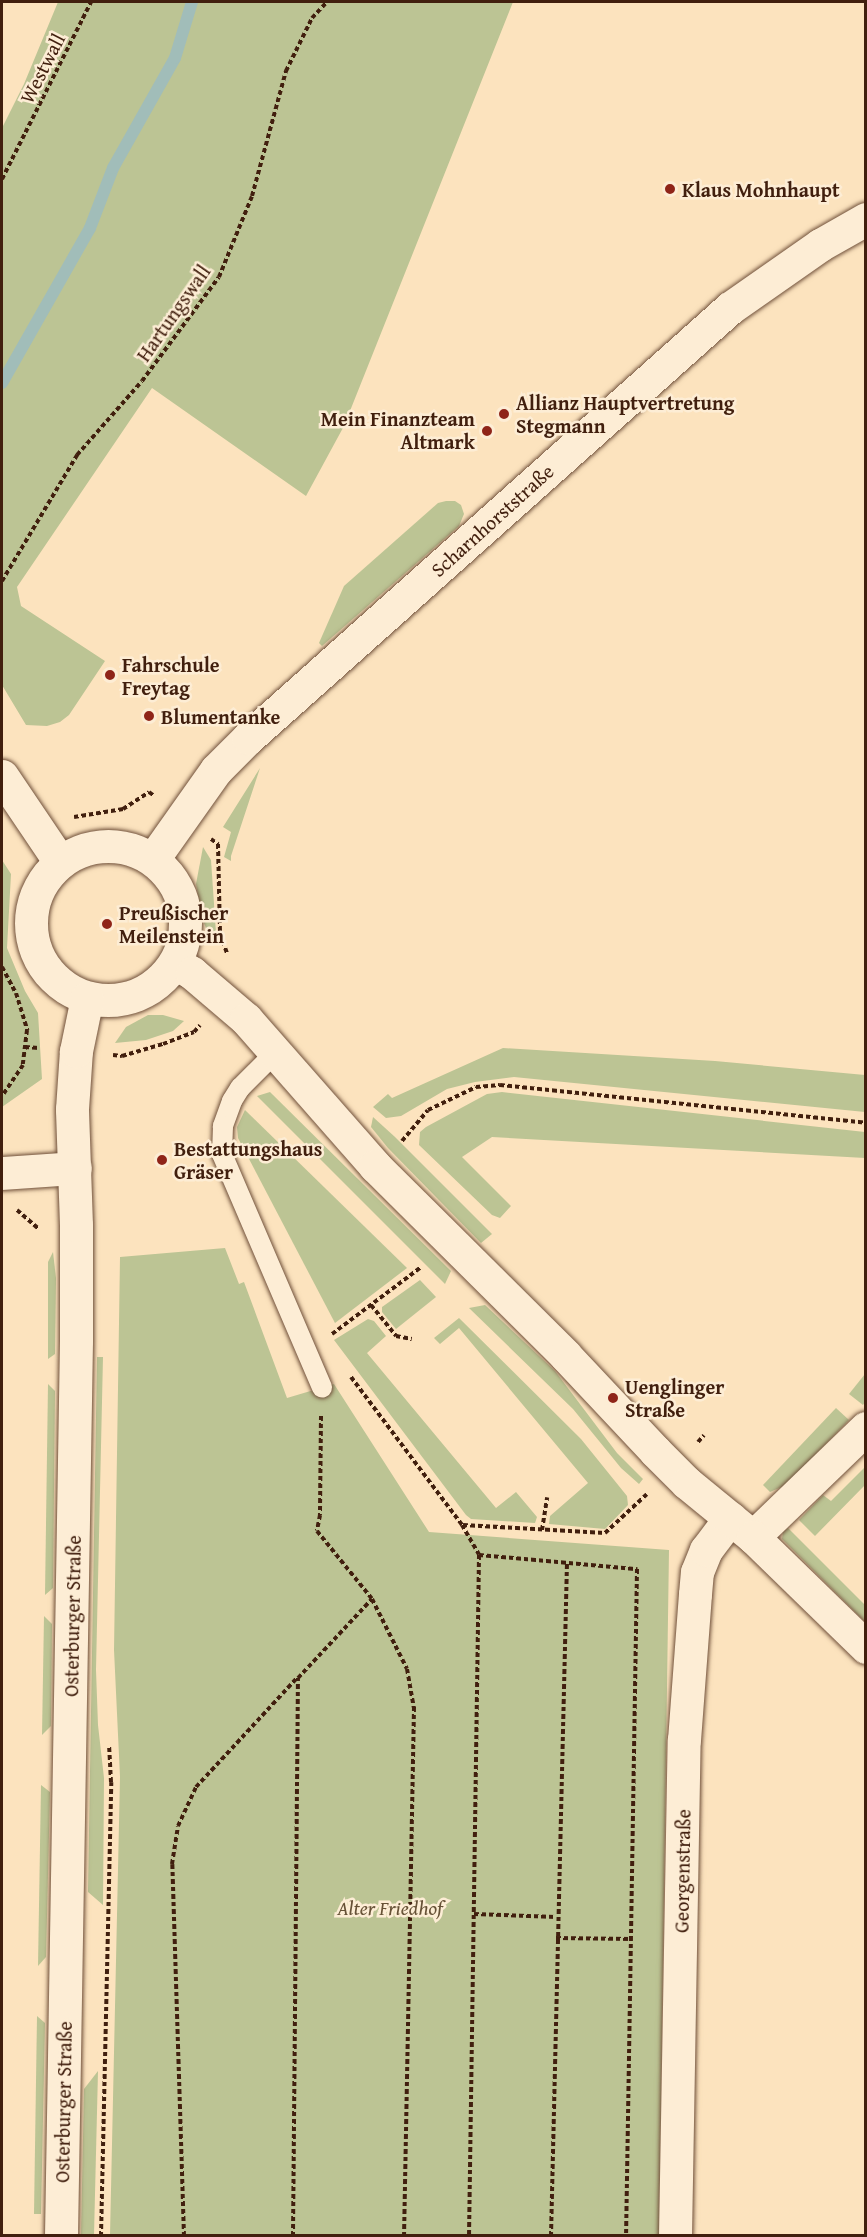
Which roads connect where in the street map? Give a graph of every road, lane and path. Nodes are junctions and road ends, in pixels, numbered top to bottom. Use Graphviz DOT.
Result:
graph roads {
  1 [pos="91,2"];
  2 [pos="327,2"];
  3 [pos="2,179"];
  4 [pos="866,219"];
  5 [pos="2,581"];
  6 [pos="2,776"];
  7 [pos="153,859"];
  8 [pos="60,862"];
  9 [pos="176,963"];
  10 [pos="2,967"];
  11 [pos="87,998"];
  12 [pos="275,1053"];
  13 [pos="2,1095"];
  14 [pos="429,1110"];
  15 [pos="866,1123"];
  16 [pos="75,1168"];
  17 [pos="2,1173"];
  18 [pos="420,1268"];
  19 [pos="370,1305"];
  20 [pos="341,1328"];
  21 [pos="412,1339"];
  22 [pos="348,1372"];
  23 [pos="322,1387"];
  24 [pos="866,1428"];
  25 [pos="704,1435"];
  26 [pos="673,1468"];
  27 [pos="547,1497"];
  28 [pos="462,1524"];
  29 [pos="742,1527"];
  30 [pos="542,1530"];
  31 [pos="479,1555"];
  32 [pos="567,1562"];
  33 [pos="372,1599"];
  34 [pos="866,1647"];
  35 [pos="298,1678"];
  36 [pos="474,1914"];
  37 [pos="556,1917"];
  38 [pos="556,1938"];
  39 [pos="632,1939"];
  40 [pos="61,2235"];
  41 [pos="184,2235"];
  42 [pos="293,2235"];
  43 [pos="404,2235"];
  44 [pos="469,2235"];
  45 [pos="551,2235"];
  46 [pos="626,2235"];
  47 [pos="675,2235"];
  1 -- 3 [label="path, Westwall"];
  2 -- 5 [label="path, Hartungswall"];
  4 -- 7 [label="street, Scharnhorststraße"];
  6 -- 8 [label="street"];
  7 -- 8 [label="street"];
  7 -- 9 [label="street"];
  8 -- 11 [label="street"];
  9 -- 11 [label="street"];
  9 -- 12 [label="street"];
  10 -- 13 [label="path"];
  11 -- 16 [label="street, Osterburger Straße"];
  12 -- 23 [label="lane"];
  12 -- 26 [label="street"];
  14 -- 15 [label="path"];
  16 -- 17 [label="street"];
  16 -- 40 [label="street, Osterburger Straße"];
  18 -- 19 [label="path"];
  19 -- 20 [label="path"];
  19 -- 21 [label="path"];
  22 -- 28 [label="path"];
  23 -- 33 [label="path"];
  24 -- 29 [label="street, Georgenstraße"];
  25 -- 26 [label="path"];
  26 -- 29 [label="street"];
  26 -- 30 [label="path"];
  27 -- 30 [label="path"];
  28 -- 30 [label="path"];
  28 -- 31 [label="path"];
  29 -- 34 [label="street"];
  29 -- 47 [label="street, Georgenstraße"];
  31 -- 32 [label="path"];
  31 -- 36 [label="path"];
  32 -- 37 [label="path"];
  32 -- 39 [label="path"];
  33 -- 35 [label="path"];
  33 -- 43 [label="path"];
  35 -- 41 [label="path"];
  35 -- 42 [label="path"];
  36 -- 37 [label="path"];
  36 -- 44 [label="path"];
  37 -- 38 [label="path"];
  38 -- 39 [label="path"];
  38 -- 45 [label="path"];
  39 -- 46 [label="path"];
}
